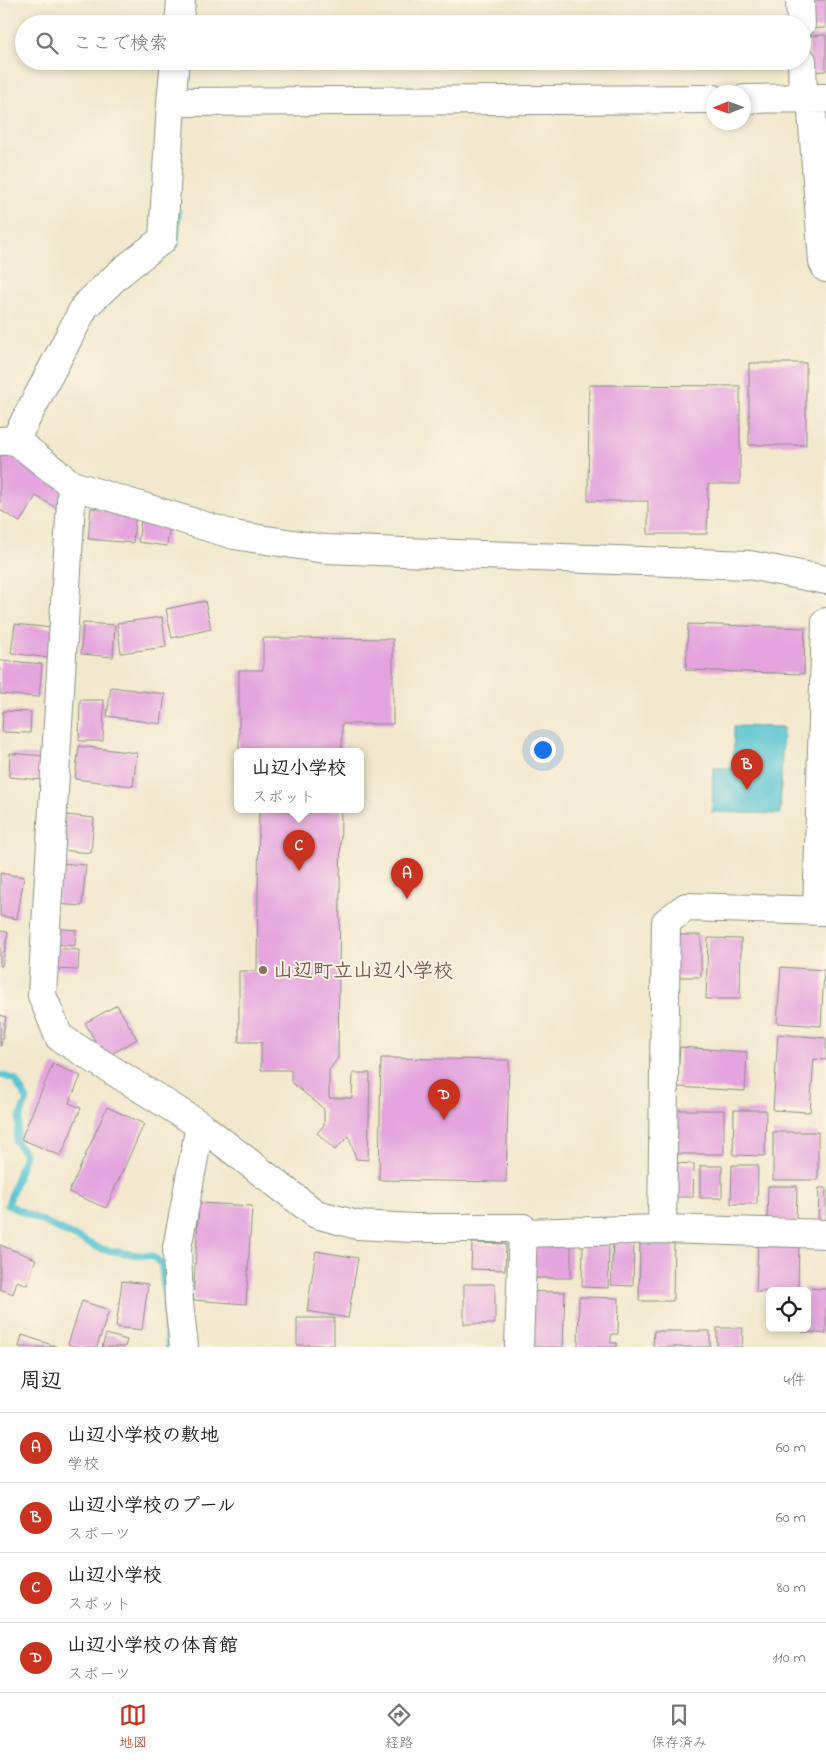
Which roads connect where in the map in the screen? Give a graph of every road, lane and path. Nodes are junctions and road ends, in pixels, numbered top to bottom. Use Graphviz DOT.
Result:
graph roads {
  1 [pos="181,0"];
  2 [pos="800,0"];
  3 [pos="180,15"];
  4 [pos="801,15"];
  5 [pos="174,70"];
  6 [pos="805,70"];
  7 [pos="751,98"];
  8 [pos="813,98"];
  9 [pos="706,99"];
  10 [pos="171,102"];
  11 [pos="826,268"];
  12 [pos="8,440"];
  13 [pos="72,485"];
  14 [pos="826,580"];
  15 [pos="826,622"];
  16 [pos="822,911"];
  17 [pos="200,1125"];
  18 [pos="662,1229"];
  19 [pos="523,1233"];
  20 [pos="826,1234"];
  21 [pos="184,1347"];
  22 [pos="519,1347"];
  1 -- 3 [label="street"];
  2 -- 4 [label="street"];
  5 -- 10 [label="street"];
  6 -- 8 [label="street"];
  7 -- 8 [label="street"];
  8 -- 11 [label="street"];
  9 -- 10 [label="street"];
  10 -- 12 [label="street"];
  12 -- 13 [label="street"];
  13 -- 14 [label="street"];
  13 -- 17 [label="street"];
  15 -- 16 [label="street"];
  16 -- 18 [label="street"];
  17 -- 19 [label="street"];
  17 -- 21 [label="street"];
  18 -- 19 [label="street"];
  18 -- 20 [label="street"];
  19 -- 22 [label="street"];
}
